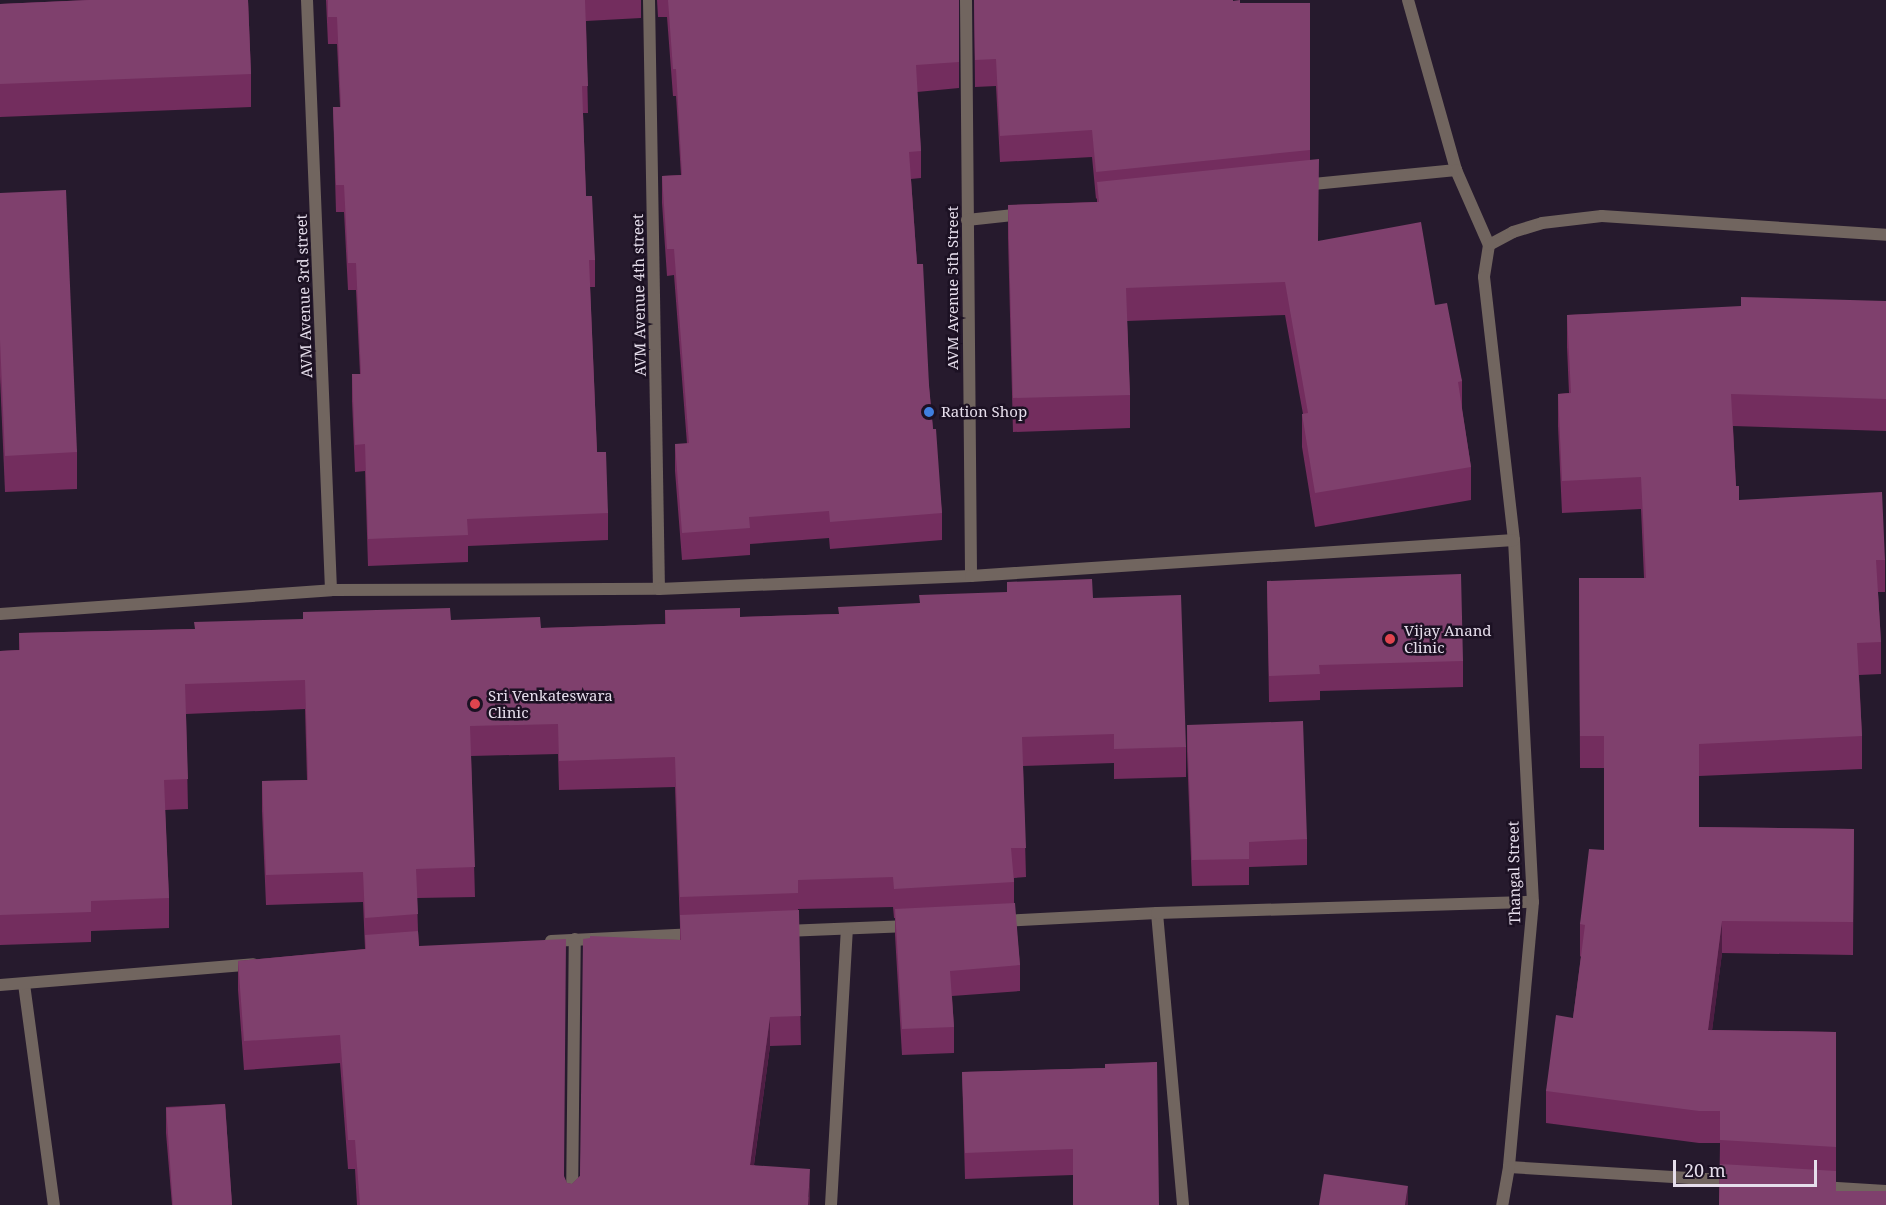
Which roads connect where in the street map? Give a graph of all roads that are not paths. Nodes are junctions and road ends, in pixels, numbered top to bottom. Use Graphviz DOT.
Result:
graph roads {
  1 [pos="307,0"];
  2 [pos="649,0"];
  3 [pos="966,0"];
  4 [pos="1408,0"];
  5 [pos="1456,170"];
  6 [pos="1289,187"];
  7 [pos="1039,212"];
  8 [pos="968,220"];
  9 [pos="1886,235"];
  10 [pos="1489,245"];
  11 [pos="1514,540"];
  12 [pos="970,576"];
  13 [pos="659,589"];
  14 [pos="331,590"];
  15 [pos="0,614"];
  16 [pos="1533,902"];
  17 [pos="1157,913"];
  18 [pos="990,922"];
  19 [pos="919,926"];
  20 [pos="847,929"];
  21 [pos="776,932"];
  22 [pos="705,934"];
  23 [pos="575,939"];
  24 [pos="540,942"];
  25 [pos="270,963"];
  26 [pos="24,984"];
  27 [pos="0,985"];
  28 [pos="1509,1167"];
  29 [pos="1745,1182"];
  30 [pos="1804,1186"];
  31 [pos="1886,1191"];
  32 [pos="54,1205"];
  33 [pos="572,1205"];
  34 [pos="831,1205"];
  35 [pos="1183,1205"];
  36 [pos="1502,1205"];
  1 -- 14 [label="street, AVM Avenue 3rd street"];
  2 -- 13 [label="street, AVM Avenue 4th street"];
  3 -- 8 [label="street, AVM Avenue 5th Street"];
  4 -- 5 [label="street"];
  5 -- 6 [label="street"];
  5 -- 10 [label="street"];
  7 -- 8 [label="street"];
  8 -- 12 [label="street, AVM Avenue 5th Street"];
  9 -- 10 [label="street"];
  10 -- 11 [label="street, Thangal Street"];
  11 -- 12 [label="street"];
  11 -- 16 [label="street, Thangal Street"];
  12 -- 13 [label="street"];
  13 -- 14 [label="street"];
  14 -- 15 [label="street"];
  16 -- 17 [label="street"];
  16 -- 28 [label="street, Thangal Street"];
  17 -- 18 [label="street"];
  17 -- 35 [label="street"];
  19 -- 20 [label="street"];
  20 -- 21 [label="street"];
  20 -- 34 [label="street"];
  22 -- 23 [label="street"];
  23 -- 24 [label="street"];
  23 -- 33 [label="street"];
  25 -- 26 [label="street"];
  26 -- 27 [label="street"];
  26 -- 32 [label="street"];
  28 -- 29 [label="street"];
  28 -- 36 [label="street, Thangal Street"];
  30 -- 31 [label="street"];
}
